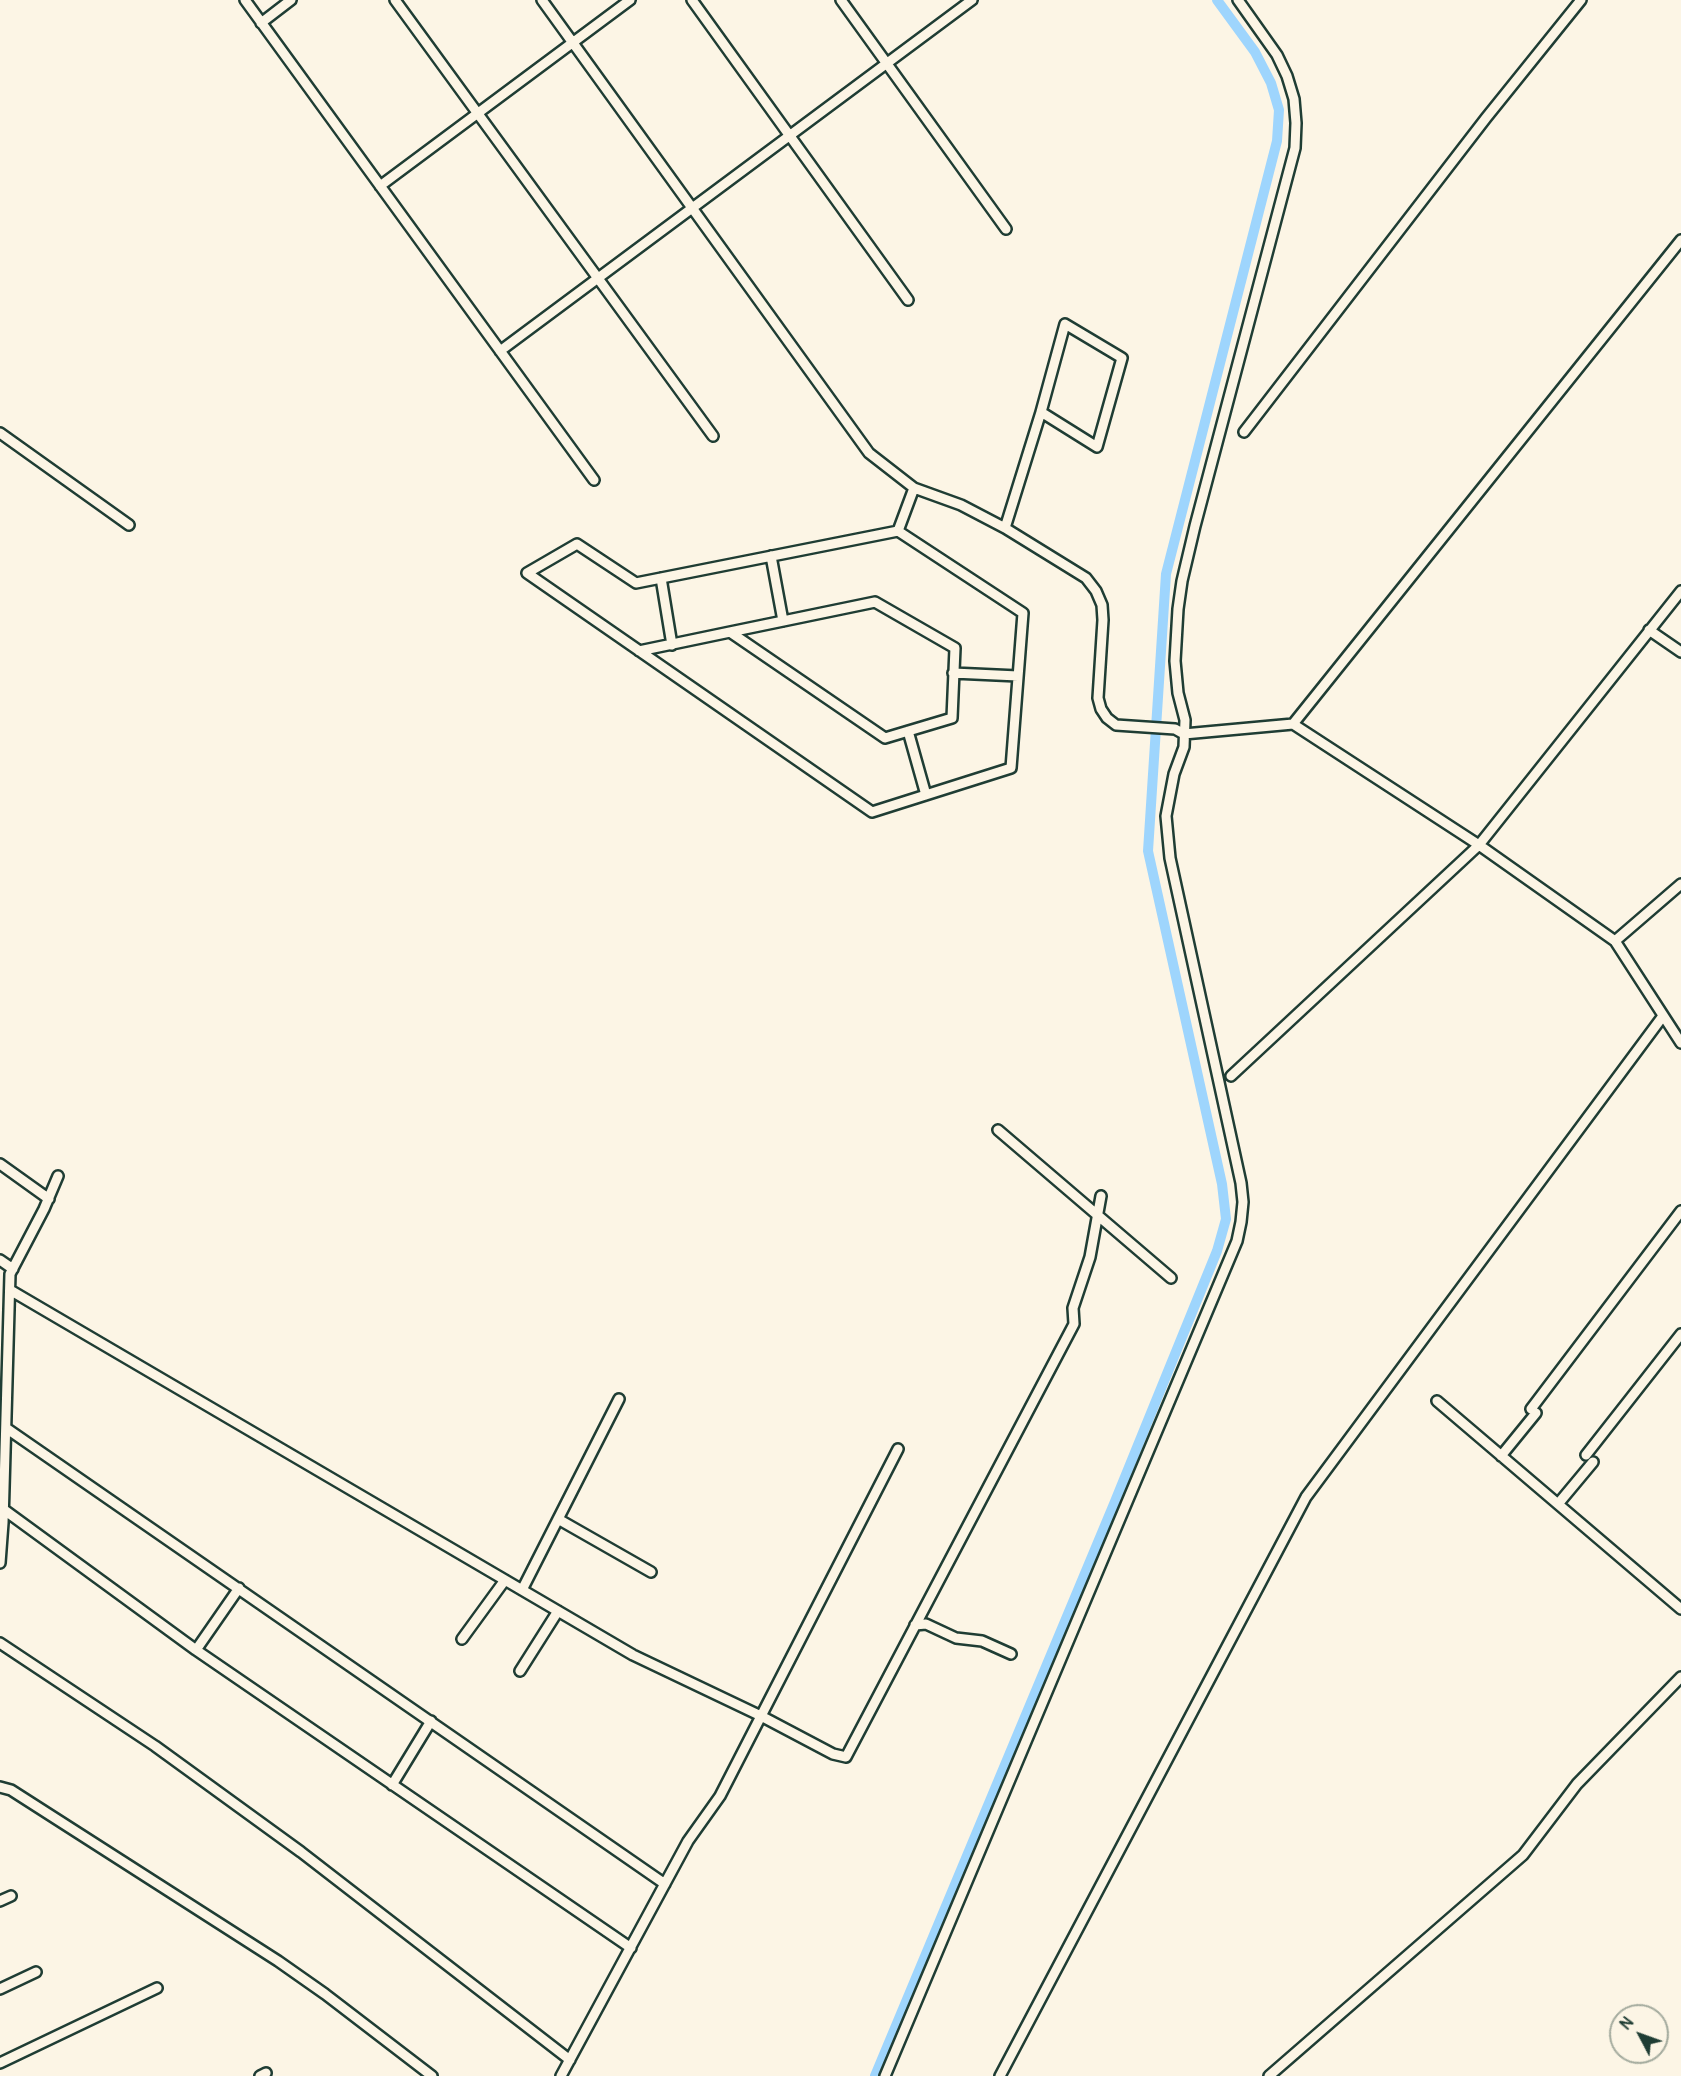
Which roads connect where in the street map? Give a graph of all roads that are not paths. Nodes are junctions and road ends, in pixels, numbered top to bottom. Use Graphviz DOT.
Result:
graph roads {
  1 [pos="245,0"];
  2 [pos="291,0"];
  3 [pos="395,0"];
  4 [pos="542,0"];
  5 [pos="630,0"];
  6 [pos="692,0"];
  7 [pos="841,0"];
  8 [pos="972,0"];
  9 [pos="1238,0"];
  10 [pos="1581,0"];
  11 [pos="261,23"];
  12 [pos="573,42"];
  13 [pos="886,64"];
  14 [pos="478,114"];
  15 [pos="790,136"];
  16 [pos="380,186"];
  17 [pos="693,208"];
  18 [pos="1006,229"];
  19 [pos="1681,240"];
  20 [pos="598,279"];
  21 [pos="908,300"];
  22 [pos="500,351"];
  23 [pos="1041,412"];
  24 [pos="1244,432"];
  25 [pos="0,433"];
  26 [pos="713,436"];
  27 [pos="594,480"];
  28 [pos="914,488"];
  29 [pos="129,525"];
  30 [pos="1005,528"];
  31 [pos="898,531"];
  32 [pos="771,556"];
  33 [pos="661,578"];
  34 [pos="1681,591"];
  35 [pos="783,621"];
  36 [pos="1649,630"];
  37 [pos="730,632"];
  38 [pos="672,645"];
  39 [pos="639,651"];
  40 [pos="1681,652"];
  41 [pos="953,673"];
  42 [pos="1018,676"];
  43 [pos="1293,724"];
  44 [pos="908,731"];
  45 [pos="1180,732"];
  46 [pos="926,795"];
  47 [pos="1479,845"];
  48 [pos="1681,884"];
  49 [pos="1615,941"];
  50 [pos="1664,1016"];
  51 [pos="1681,1043"];
  52 [pos="1231,1076"];
  53 [pos="999,1130"];
  54 [pos="0,1164"];
  55 [pos="58,1176"];
  56 [pos="1101,1196"];
  57 [pos="49,1199"];
  58 [pos="1681,1211"];
  59 [pos="1098,1216"];
  60 [pos="0,1260"];
  61 [pos="13,1269"];
  62 [pos="1170,1278"];
  63 [pos="10,1290"];
  64 [pos="1681,1334"];
  65 [pos="4,1364"];
  66 [pos="618,1399"];
  67 [pos="1437,1401"];
  68 [pos="6,1428"];
  69 [pos="898,1449"];
  70 [pos="1501,1456"];
  71 [pos="1558,1504"];
  72 [pos="3,1509"];
  73 [pos="558,1519"];
  74 [pos="0,1563"];
  75 [pos="651,1572"];
  76 [pos="505,1580"];
  77 [pos="239,1588"];
  78 [pos="522,1590"];
  79 [pos="1681,1609"];
  80 [pos="558,1611"];
  81 [pos="915,1625"];
  82 [pos="462,1639"];
  83 [pos="0,1642"];
  84 [pos="195,1650"];
  85 [pos="1011,1654"];
  86 [pos="520,1671"];
  87 [pos="1681,1677"];
  88 [pos="761,1716"];
  89 [pos="431,1721"];
  90 [pos="392,1785"];
  91 [pos="0,1787"];
  92 [pos="665,1884"];
  93 [pos="11,1896"];
  94 [pos="0,1901"];
  95 [pos="631,1948"];
  96 [pos="36,1972"];
  97 [pos="157,1988"];
  98 [pos="0,1989"];
  99 [pos="570,2060"];
  100 [pos="0,2063"];
  101 [pos="432,2076"];
  102 [pos="561,2076"];
  103 [pos="885,2076"];
  104 [pos="1000,2076"];
  105 [pos="1269,2076"];
  1 -- 11 [label="street"];
  2 -- 11 [label="street"];
  3 -- 14 [label="street"];
  4 -- 12 [label="street"];
  5 -- 12 [label="street"];
  6 -- 15 [label="street"];
  7 -- 13 [label="street"];
  8 -- 13 [label="street"];
  9 -- 45 [label="street"];
  10 -- 24 [label="street"];
  11 -- 16 [label="street"];
  12 -- 14 [label="street"];
  12 -- 17 [label="street"];
  13 -- 15 [label="street"];
  13 -- 18 [label="street"];
  14 -- 16 [label="street"];
  14 -- 20 [label="street"];
  15 -- 17 [label="street"];
  15 -- 21 [label="street"];
  16 -- 22 [label="street"];
  17 -- 20 [label="street"];
  17 -- 28 [label="street"];
  19 -- 43 [label="street"];
  20 -- 22 [label="street"];
  20 -- 26 [label="street"];
  22 -- 27 [label="street"];
  23 -- 23 [label="street"];
  23 -- 30 [label="street"];
  25 -- 29 [label="street"];
  28 -- 30 [label="street"];
  28 -- 31 [label="street"];
  30 -- 45 [label="street"];
  31 -- 32 [label="street"];
  31 -- 42 [label="street"];
  32 -- 33 [label="street"];
  32 -- 35 [label="street"];
  33 -- 38 [label="street"];
  33 -- 39 [label="street"];
  34 -- 36 [label="street"];
  35 -- 37 [label="street"];
  35 -- 41 [label="street"];
  36 -- 40 [label="street"];
  36 -- 47 [label="street"];
  37 -- 38 [label="street"];
  37 -- 44 [label="street"];
  38 -- 39 [label="street"];
  39 -- 46 [label="street"];
  41 -- 42 [label="street"];
  41 -- 44 [label="street"];
  42 -- 46 [label="street"];
  43 -- 45 [label="street"];
  43 -- 47 [label="street"];
  44 -- 46 [label="street"];
  45 -- 103 [label="street"];
  47 -- 49 [label="street"];
  47 -- 52 [label="street"];
  48 -- 49 [label="street"];
  49 -- 50 [label="street"];
  50 -- 51 [label="street"];
  50 -- 104 [label="street"];
  53 -- 59 [label="street"];
  54 -- 57 [label="street"];
  55 -- 57 [label="street"];
  56 -- 59 [label="street"];
  57 -- 61 [label="street"];
  58 -- 70 [label="street"];
  59 -- 62 [label="street"];
  59 -- 81 [label="street"];
  60 -- 61 [label="street"];
  61 -- 63 [label="street"];
  63 -- 65 [label="street"];
  63 -- 76 [label="street"];
  64 -- 71 [label="street"];
  65 -- 68 [label="street"];
  66 -- 73 [label="street"];
  67 -- 70 [label="street"];
  68 -- 72 [label="street"];
  68 -- 77 [label="street"];
  69 -- 88 [label="street"];
  70 -- 71 [label="street"];
  71 -- 79 [label="street"];
  72 -- 74 [label="street"];
  72 -- 84 [label="street"];
  73 -- 75 [label="street"];
  73 -- 78 [label="street"];
  76 -- 78 [label="street"];
  76 -- 82 [label="street"];
  77 -- 84 [label="street"];
  77 -- 89 [label="street"];
  78 -- 80 [label="street"];
  80 -- 86 [label="street"];
  80 -- 88 [label="street"];
  81 -- 85 [label="street"];
  81 -- 88 [label="street"];
  83 -- 99 [label="street"];
  84 -- 90 [label="street"];
  87 -- 105 [label="street"];
  88 -- 92 [label="street"];
  89 -- 90 [label="street"];
  89 -- 92 [label="street"];
  90 -- 95 [label="street"];
  91 -- 101 [label="street"];
  92 -- 95 [label="street"];
  93 -- 94 [label="street"];
  95 -- 99 [label="street"];
  96 -- 98 [label="street"];
  97 -- 100 [label="street"];
  99 -- 102 [label="street"];
}
